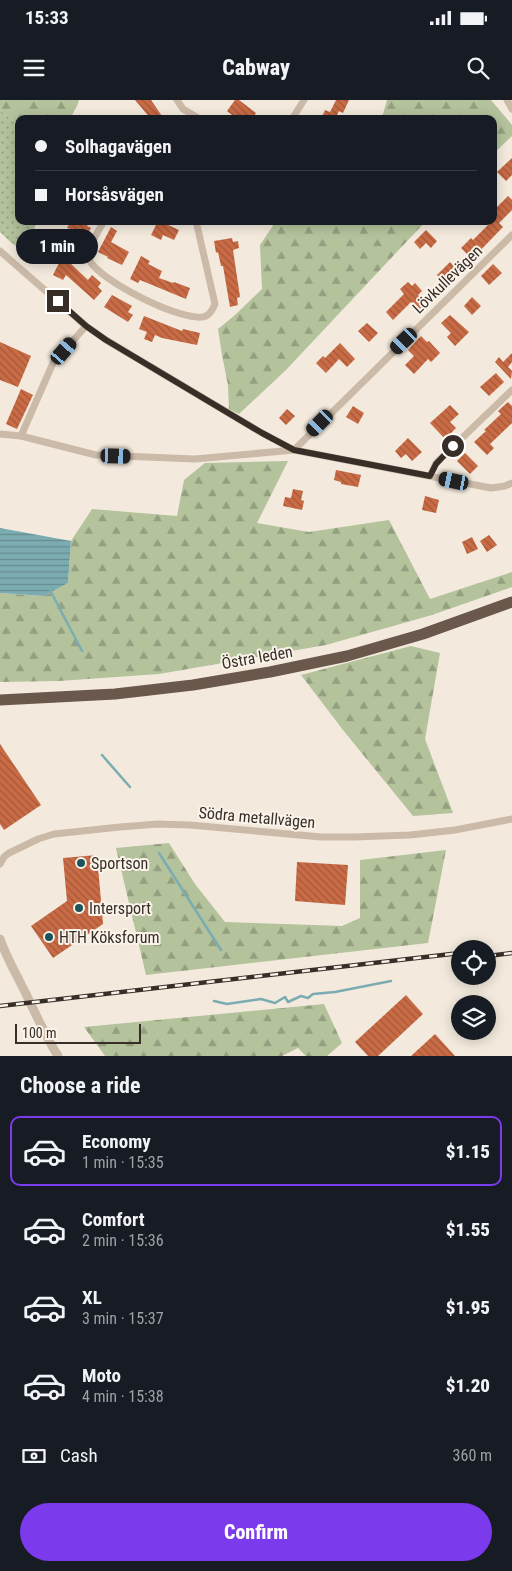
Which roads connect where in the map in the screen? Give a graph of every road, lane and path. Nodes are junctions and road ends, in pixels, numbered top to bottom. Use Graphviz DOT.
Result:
graph roads {
  1 [pos="177,100"];
  2 [pos="304,100"];
  3 [pos="507,100"];
  4 [pos="512,109"];
  5 [pos="193,115"];
  6 [pos="295,115"];
  7 [pos="102,225"];
  8 [pos="197,225"];
  9 [pos="512,235"];
  10 [pos="0,251"];
  11 [pos="86,326"];
  12 [pos="512,390"];
  13 [pos="0,434"];
  14 [pos="21,436"];
  15 [pos="294,450"];
  16 [pos="430,476"];
  17 [pos="512,483"];
  18 [pos="512,602"];
  19 [pos="0,700"];
  20 [pos="512,819"];
  21 [pos="1,860"];
  22 [pos="0,939"];
  23 [pos="3,953"];
  24 [pos="58,1056"];
  1 -- 5 [label="street"];
  2 -- 6 [label="street"];
  3 -- 4 [label="street"];
  7 -- 8 [label="street"];
  9 -- 15 [label="street, Lövkullevägen"];
  10 -- 11 [label="street"];
  11 -- 14 [label="street"];
  11 -- 15 [label="street"];
  12 -- 16 [label="street"];
  13 -- 14 [label="street"];
  14 -- 15 [label="street"];
  15 -- 16 [label="street"];
  16 -- 17 [label="street"];
  18 -- 19 [label="highway, Östra leden"];
  20 -- 21 [label="street, Södra metallvägen"];
  22 -- 23 [label="street"];
  23 -- 24 [label="street"];
}
